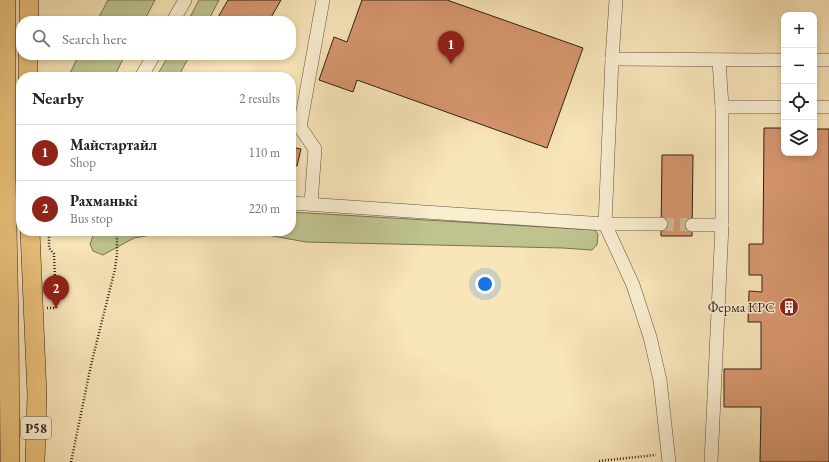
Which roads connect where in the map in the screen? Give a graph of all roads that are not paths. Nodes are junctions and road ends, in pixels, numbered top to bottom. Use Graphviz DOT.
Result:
graph roads {
  1 [pos="6,0"];
  2 [pos="29,0"];
  3 [pos="185,0"];
  4 [pos="323,0"];
  5 [pos="616,0"];
  6 [pos="29,16"];
  7 [pos="176,16"];
  8 [pos="612,59"];
  9 [pos="28,60"];
  10 [pos="151,60"];
  11 [pos="719,60"];
  12 [pos="781,60"];
  13 [pos="817,60"];
  14 [pos="829,60"];
  15 [pos="28,72"];
  16 [pos="145,72"];
  17 [pos="722,107"];
  18 [pos="781,107"];
  19 [pos="817,107"];
  20 [pos="829,107"];
  21 [pos="296,203"];
  22 [pos="311,203"];
  23 [pos="605,224"];
  24 [pos="661,224"];
  25 [pos="692,225"];
  26 [pos="722,225"];
  27 [pos="30,236"];
  28 [pos="668,458"];
  29 [pos="10,462"];
  30 [pos="35,462"];
  31 [pos="711,462"];
  1 -- 29 [label="highway, Р58"];
  2 -- 6 [label="highway"];
  3 -- 7 [label="street"];
  4 -- 22 [label="street"];
  5 -- 8 [label="street"];
  8 -- 11 [label="street"];
  8 -- 23 [label="street"];
  9 -- 15 [label="highway"];
  10 -- 16 [label="street"];
  11 -- 12 [label="street"];
  11 -- 17 [label="street"];
  13 -- 14 [label="street"];
  17 -- 18 [label="street"];
  17 -- 26 [label="street"];
  19 -- 20 [label="street"];
  21 -- 22 [label="street"];
  22 -- 23 [label="street"];
  23 -- 24 [label="street"];
  23 -- 28 [label="street"];
  25 -- 26 [label="street"];
  26 -- 31 [label="street"];
  27 -- 30 [label="highway, Р58"];
}
